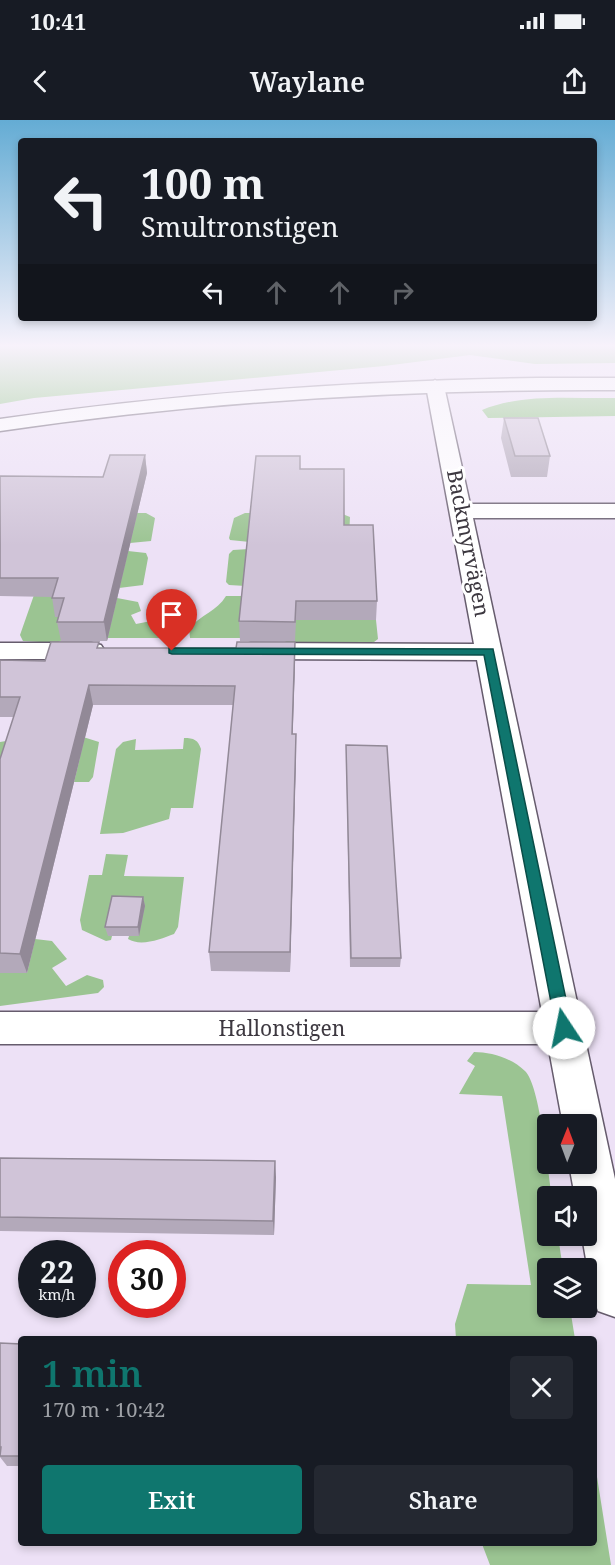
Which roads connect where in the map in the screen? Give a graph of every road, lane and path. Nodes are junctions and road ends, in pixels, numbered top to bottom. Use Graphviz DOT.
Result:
graph roads {
  1 [pos="114,411"];
  2 [pos="440,411"];
  3 [pos="0,425"];
  4 [pos="461,511"];
  5 [pos="615,511"];
  6 [pos="0,651"];
  7 [pos="115,651"];
  8 [pos="231,651"];
  9 [pos="489,652"];
  10 [pos="0,1028"];
  11 [pos="564,1028"];
  12 [pos="582,1114"];
  13 [pos="592,1174"];
  14 [pos="615,1294"];
  1 -- 3 [label="street"];
  2 -- 4 [label="street, Backmyrvägen"];
  4 -- 5 [label="street"];
  4 -- 9 [label="street, Backmyrvägen"];
  6 -- 7 [label="street"];
  8 -- 9 [label="street"];
  9 -- 11 [label="street, Backmyrvägen"];
  10 -- 11 [label="street, Hallonstigen"];
  11 -- 12 [label="street, Backmyrvägen"];
  13 -- 14 [label="street"];
}
